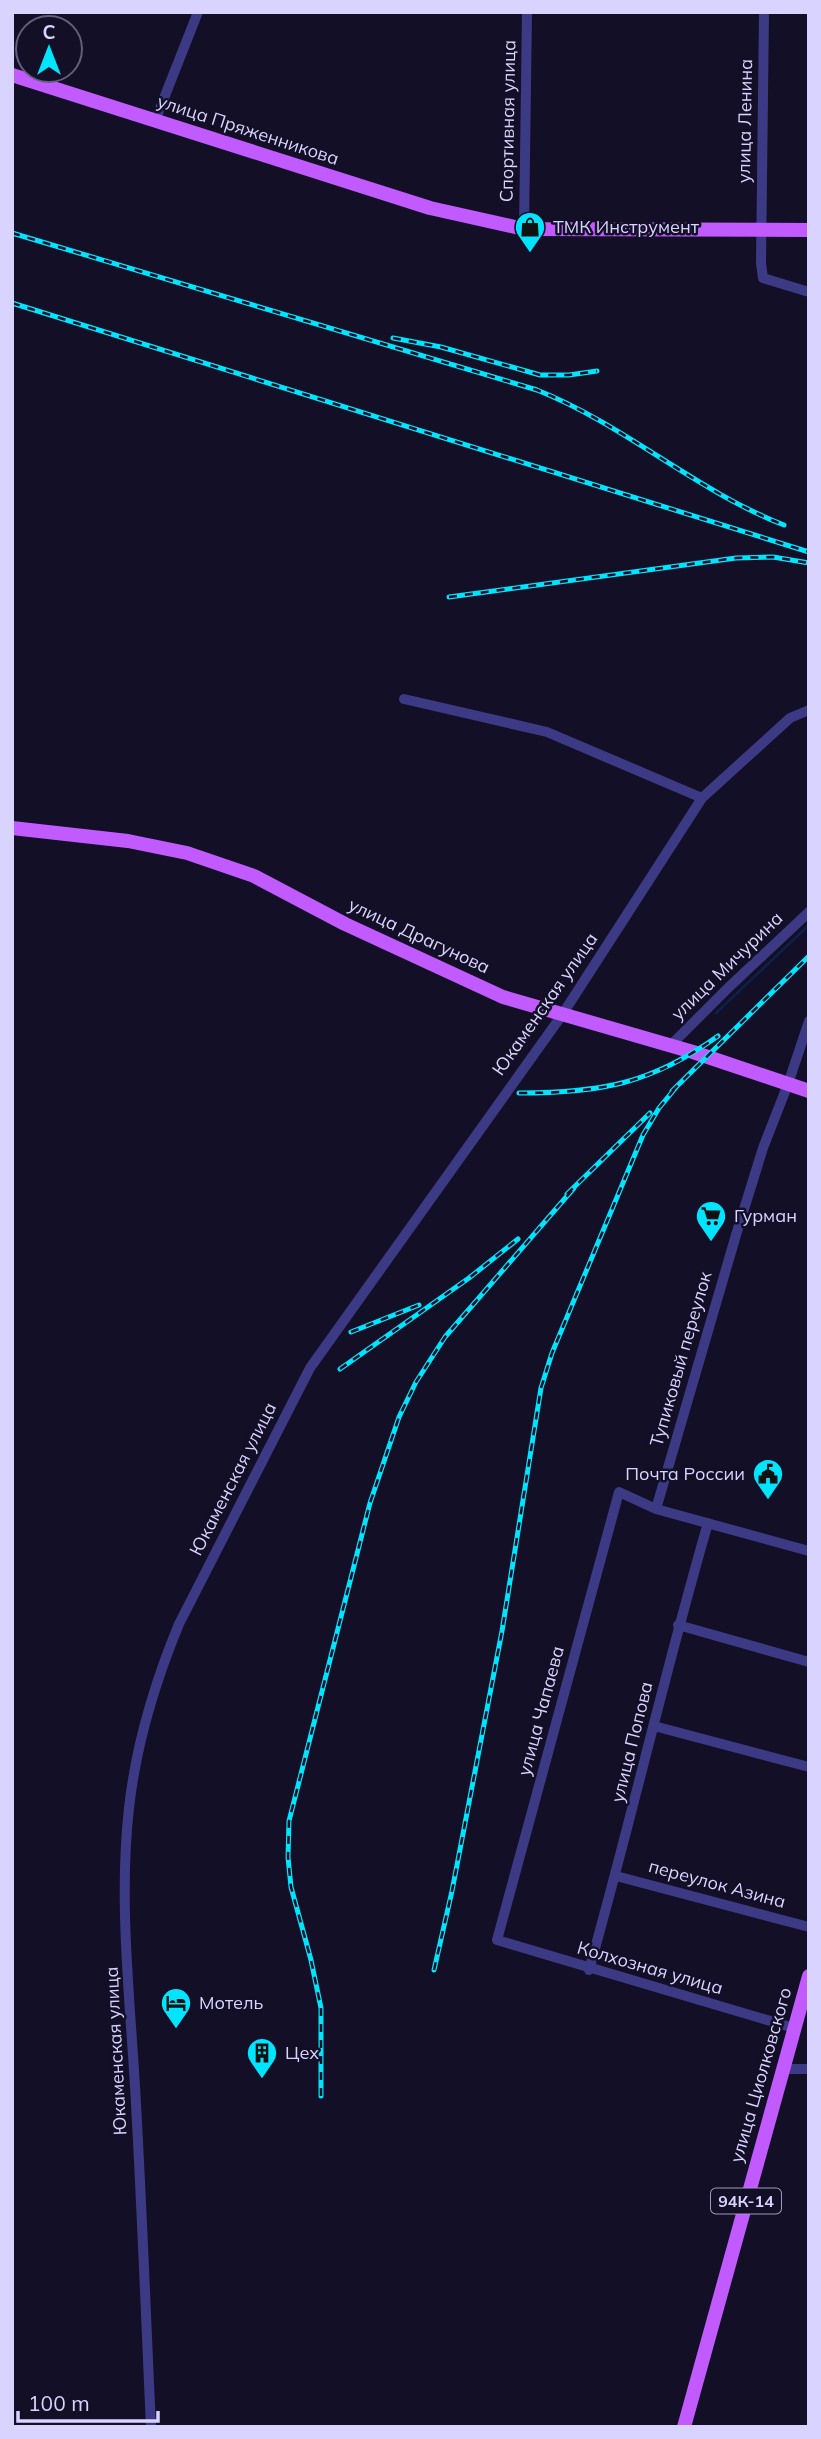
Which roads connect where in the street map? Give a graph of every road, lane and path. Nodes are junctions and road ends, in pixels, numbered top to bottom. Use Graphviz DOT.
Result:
graph roads {
  1 [pos="198,12"];
  2 [pos="527,12"];
  3 [pos="764,12"];
  4 [pos="12,75"];
  5 [pos="155,121"];
  6 [pos="809,222"];
  7 [pos="524,225"];
  8 [pos="761,227"];
  9 [pos="809,230"];
  10 [pos="809,292"];
  11 [pos="404,699"];
  12 [pos="809,710"];
  13 [pos="702,799"];
  14 [pos="12,828"];
  15 [pos="809,912"];
  16 [pos="562,1015"];
  17 [pos="809,1021"];
  18 [pos="669,1047"];
  19 [pos="789,1084"];
  20 [pos="809,1091"];
  21 [pos="656,1509"];
  22 [pos="708,1523"];
  23 [pos="809,1550"];
  24 [pos="678,1625"];
  25 [pos="809,1661"];
  26 [pos="654,1726"];
  27 [pos="809,1768"];
  28 [pos="616,1875"];
  29 [pos="809,1927"];
  30 [pos="497,1940"];
  31 [pos="589,1970"];
  32 [pos="809,1976"];
  33 [pos="794,2028"];
  34 [pos="782,2068"];
  35 [pos="809,2069"];
  36 [pos="151,2427"];
  37 [pos="684,2427"];
  1 -- 5 [label="street"];
  2 -- 7 [label="street, Спортивная улица"];
  3 -- 8 [label="street, улица Ленина"];
  4 -- 5 [label="main road, улица Пряженникова"];
  5 -- 7 [label="main road, улица Пряженникова"];
  6 -- 8 [label="main road, улица Пряженникова"];
  7 -- 8 [label="main road, улица Пряженникова"];
  8 -- 9 [label="main road, улица Пряженникова"];
  8 -- 10 [label="street, улица Ленина"];
  11 -- 13 [label="street"];
  12 -- 13 [label="street, Юкаменская улица"];
  13 -- 16 [label="street, Юкаменская улица"];
  14 -- 16 [label="main road, улица Драгунова"];
  15 -- 18 [label="street, улица Мичурина"];
  16 -- 18 [label="main road, улица Драгунова"];
  16 -- 36 [label="street, Юкаменская улица"];
  17 -- 19 [label="street, Тупиковый переулок"];
  18 -- 19 [label="main road, улица Драгунова"];
  19 -- 20 [label="main road, улица Драгунова"];
  19 -- 21 [label="street, Тупиковый переулок"];
  21 -- 22 [label="street"];
  21 -- 30 [label="street, улица Чапаева"];
  22 -- 23 [label="street"];
  22 -- 24 [label="street, улица Попова"];
  24 -- 25 [label="street"];
  24 -- 26 [label="street, улица Попова"];
  26 -- 27 [label="street"];
  26 -- 28 [label="street, улица Попова"];
  28 -- 29 [label="street, переулок Азина"];
  28 -- 31 [label="street, улица Попова"];
  30 -- 31 [label="street, Колхозная улица"];
  31 -- 33 [label="street, Колхозная улица"];
  32 -- 33 [label="main road, улица Циолковского / 94К-14"];
  33 -- 34 [label="main road, улица Циолковского / 94К-14"];
  34 -- 35 [label="street"];
  34 -- 37 [label="main road, улица Циолковского / 94К-14"];
}
